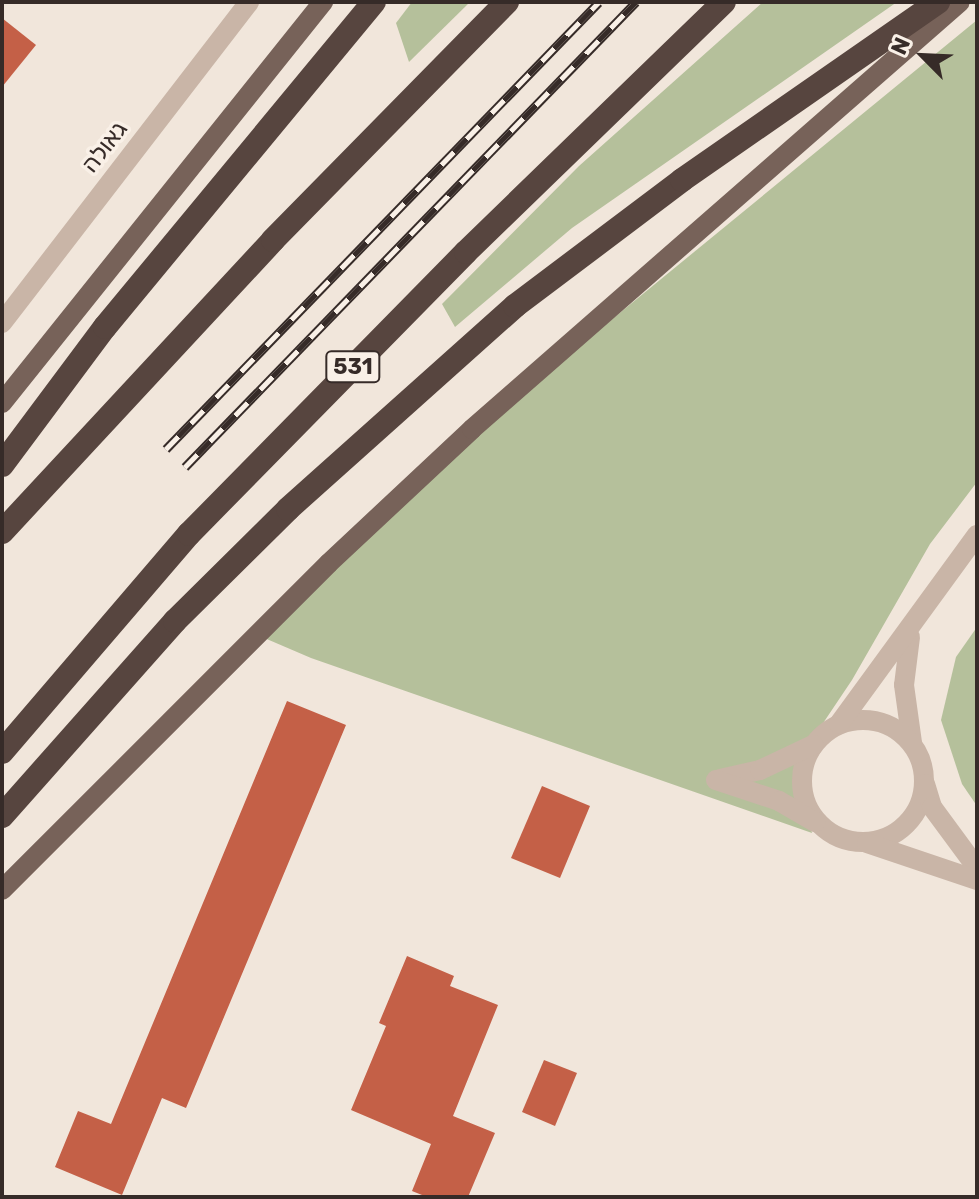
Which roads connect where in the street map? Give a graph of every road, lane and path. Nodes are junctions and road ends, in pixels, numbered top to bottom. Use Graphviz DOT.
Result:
graph roads {
  1 [pos="249,2"];
  2 [pos="323,2"];
  3 [pos="374,2"];
  4 [pos="507,2"];
  5 [pos="724,2"];
  6 [pos="938,2"];
  7 [pos="960,2"];
  8 [pos="2,323"];
  9 [pos="2,403"];
  10 [pos="2,465"];
  11 [pos="2,532"];
  12 [pos="977,535"];
  13 [pos="912,629"];
  14 [pos="839,724"];
  15 [pos="912,743"];
  16 [pos="815,744"];
  17 [pos="2,752"];
  18 [pos="924,781"];
  19 [pos="2,816"];
  20 [pos="820,826"];
  21 [pos="863,842"];
  22 [pos="977,868"];
  23 [pos="977,880"];
  24 [pos="2,890"];
  1 -- 8 [label="street, גאולה"];
  2 -- 9 [label="main road"];
  3 -- 10 [label="highway"];
  4 -- 11 [label="highway"];
  5 -- 17 [label="highway, 531"];
  6 -- 19 [label="highway"];
  7 -- 24 [label="main road"];
  12 -- 13 [label="street"];
  13 -- 14 [label="street"];
  13 -- 15 [label="street"];
  14 -- 15 [label="street"];
  14 -- 16 [label="street"];
  15 -- 18 [label="street"];
  16 -- 20 [label="street"];
  16 -- 20 [label="street"];
  18 -- 21 [label="street"];
  18 -- 22 [label="street"];
  20 -- 21 [label="street"];
  21 -- 23 [label="street"];
}
